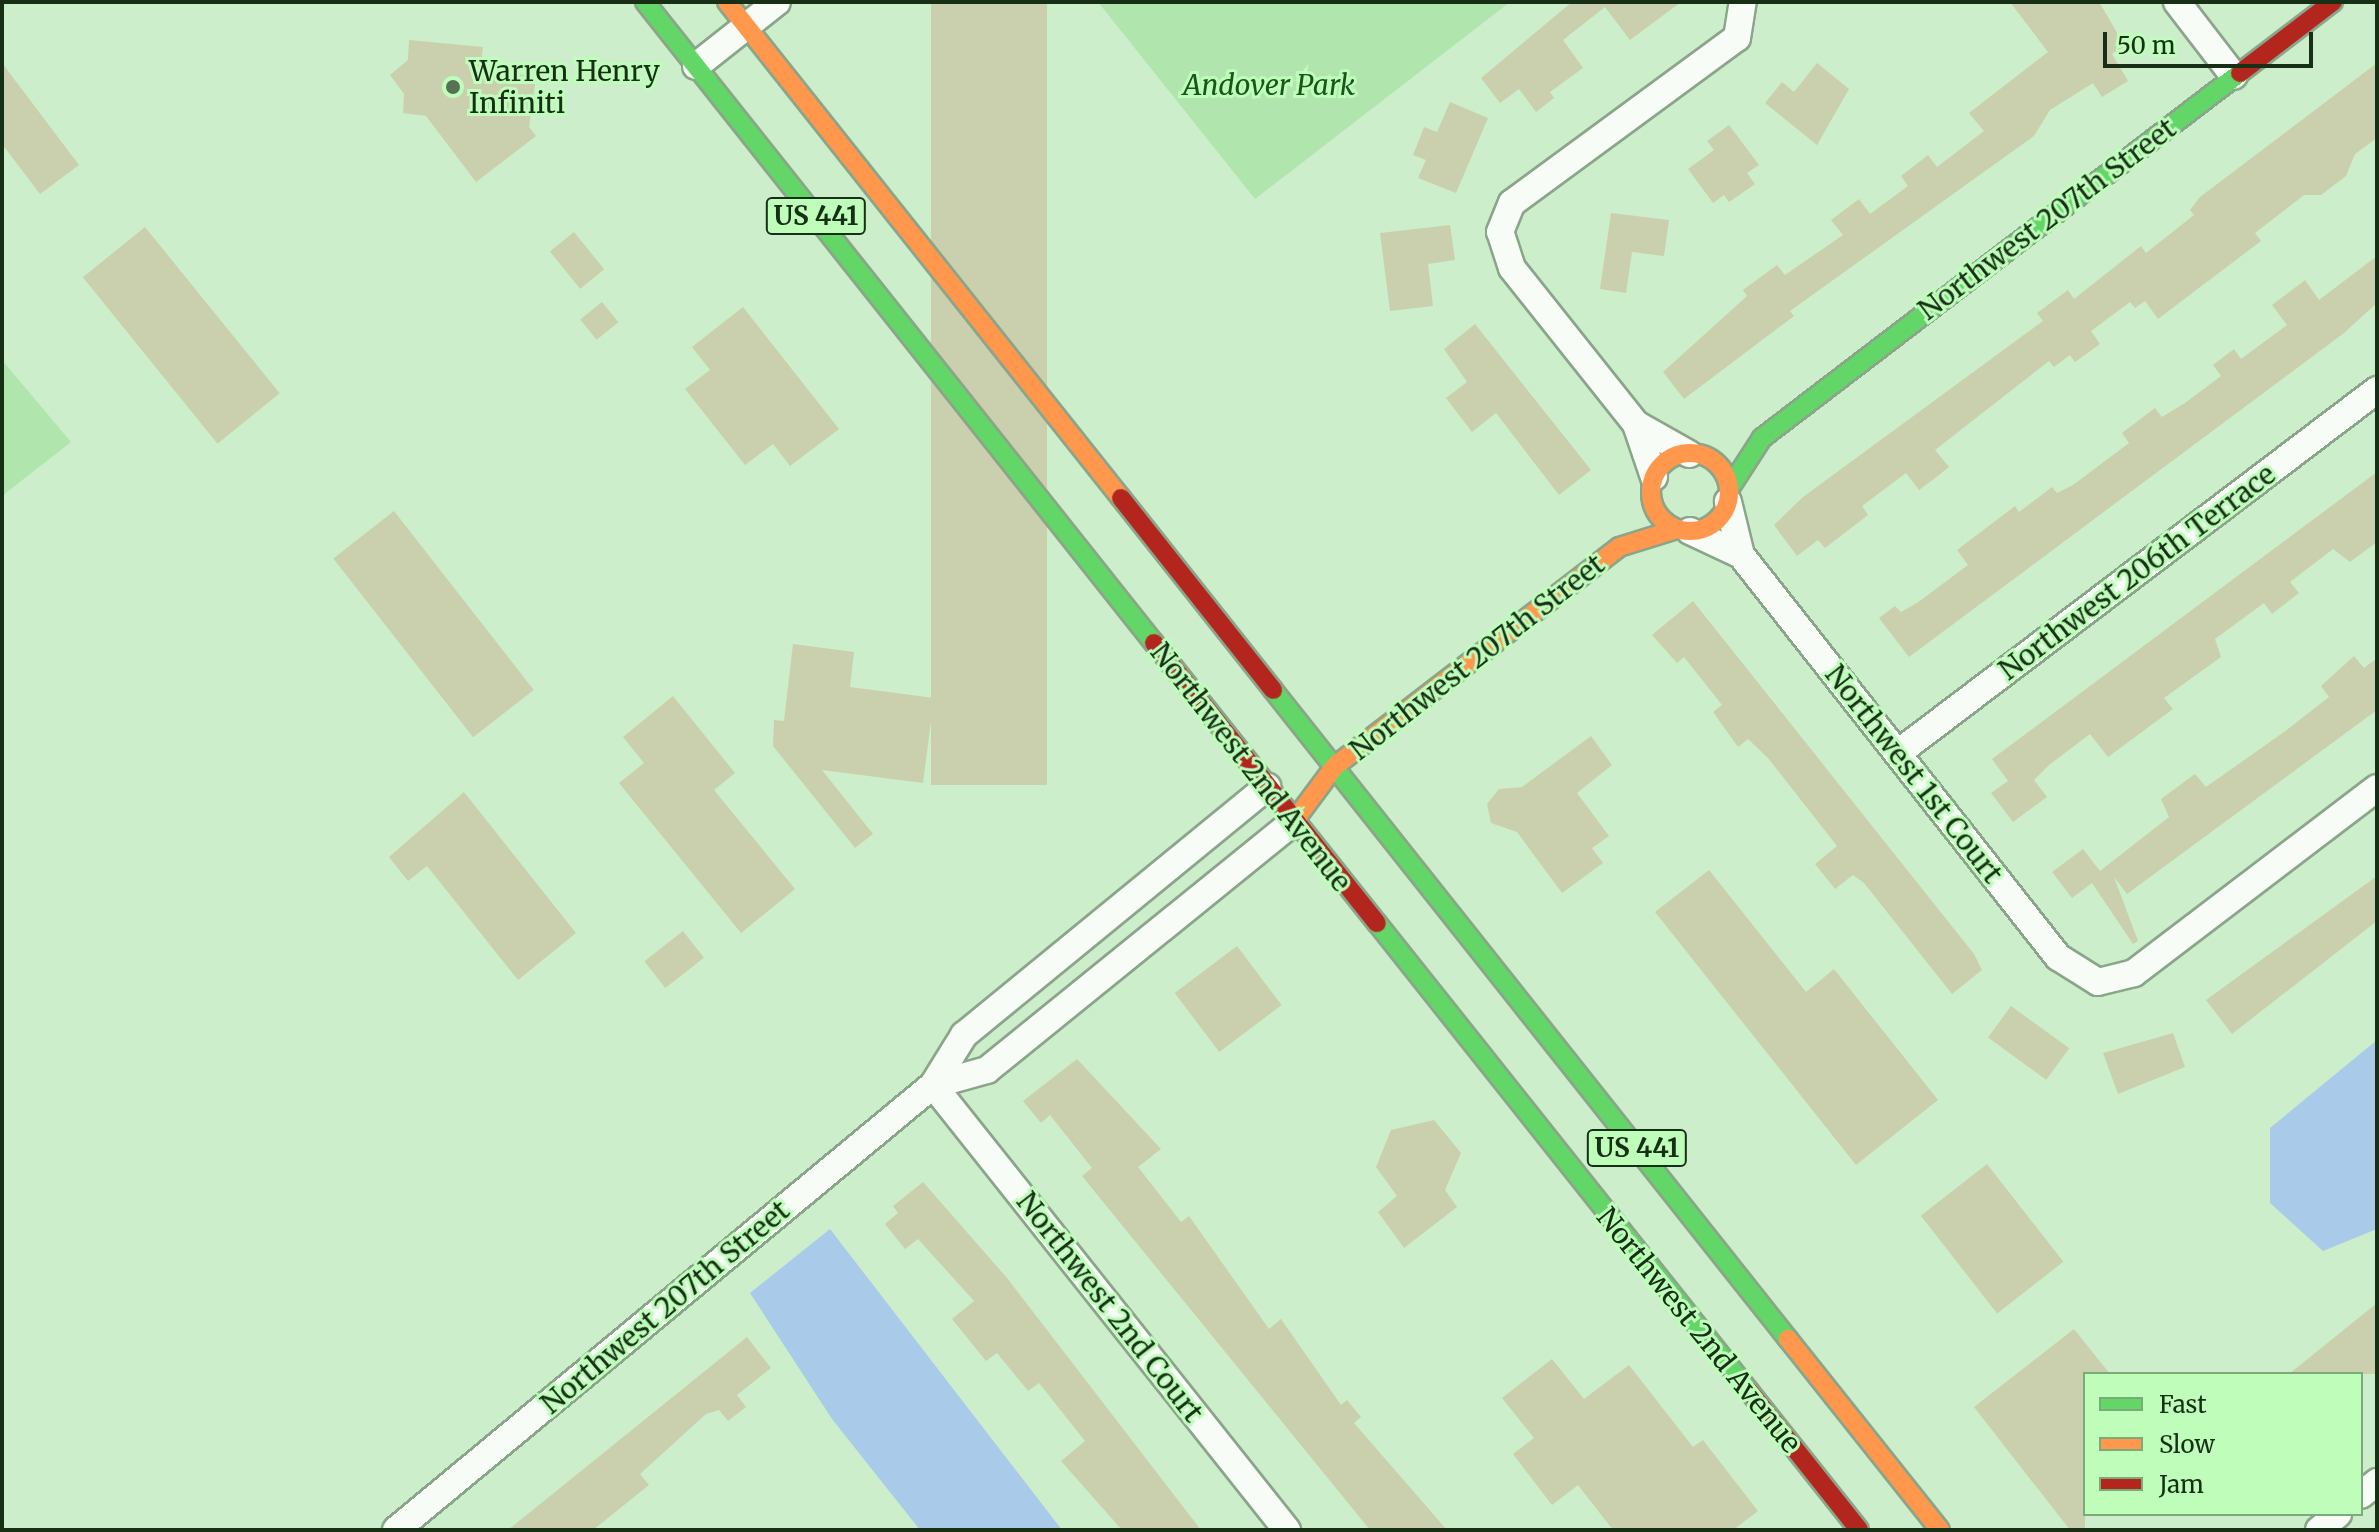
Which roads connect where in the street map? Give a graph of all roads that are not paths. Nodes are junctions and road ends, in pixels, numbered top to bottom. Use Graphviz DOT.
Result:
graph roads {
  1 [pos="645,2"];
  2 [pos="727,2"];
  3 [pos="777,2"];
  4 [pos="2177,2"];
  5 [pos="2333,2"];
  6 [pos="1743,4"];
  7 [pos="746,26"];
  8 [pos="696,66"];
  9 [pos="2234,76"];
  10 [pos="2377,390"];
  11 [pos="1636,424"];
  12 [pos="1762,438"];
  13 [pos="1696,455"];
  14 [pos="1653,483"];
  15 [pos="1728,496"];
  16 [pos="1683,530"];
  17 [pos="1619,547"];
  18 [pos="1741,555"];
  19 [pos="1898,753"];
  20 [pos="1335,766"];
  21 [pos="1267,787"];
  22 [pos="2377,788"];
  23 [pos="1294,821"];
  24 [pos="933,1085"];
  25 [pos="2336,1516"];
  26 [pos="396,1530"];
  27 [pos="1287,1530"];
  28 [pos="1859,1530"];
  29 [pos="1940,1530"];
  30 [pos="2319,1530"];
  1 -- 8 [label="main road, Northwest 2nd Avenue / US 441"];
  2 -- 7 [label="main road, US 441"];
  3 -- 7 [label="street"];
  4 -- 9 [label="street"];
  5 -- 9 [label="main road, Northwest 207th Street"];
  6 -- 11 [label="street"];
  7 -- 8 [label="street"];
  7 -- 20 [label="main road, US 441"];
  8 -- 21 [label="main road, Northwest 2nd Avenue / US 441"];
  9 -- 12 [label="main road, Northwest 207th Street"];
  10 -- 19 [label="street, Northwest 206th Terrace"];
  11 -- 13 [label="street"];
  11 -- 14 [label="street"];
  12 -- 13 [label="main road, Northwest 207th Street"];
  12 -- 15 [label="main road, Northwest 207th Street"];
  13 -- 14 [label="main road"];
  13 -- 15 [label="main road"];
  14 -- 16 [label="main road"];
  14 -- 17 [label="main road, Northwest 207th Street"];
  15 -- 16 [label="main road"];
  15 -- 18 [label="street, Northwest 1st Court"];
  16 -- 17 [label="main road, Northwest 207th Street"];
  16 -- 18 [label="street, Northwest 1st Court"];
  17 -- 20 [label="main road, Northwest 207th Street"];
  18 -- 19 [label="street, Northwest 1st Court"];
  19 -- 22 [label="street, Northwest 1st Court"];
  20 -- 21 [label="main road, Northwest 207th Street"];
  20 -- 23 [label="main road, Northwest 207th Street"];
  20 -- 29 [label="main road, US 441"];
  21 -- 23 [label="main road, Northwest 2nd Avenue / US 441"];
  21 -- 24 [label="street, Northwest 207th Street"];
  23 -- 24 [label="street, Northwest 207th Street"];
  23 -- 28 [label="main road, Northwest 2nd Avenue / US 441"];
  24 -- 26 [label="street, Northwest 207th Street"];
  24 -- 27 [label="street, Northwest 2nd Court"];
  25 -- 30 [label="street"];
}
